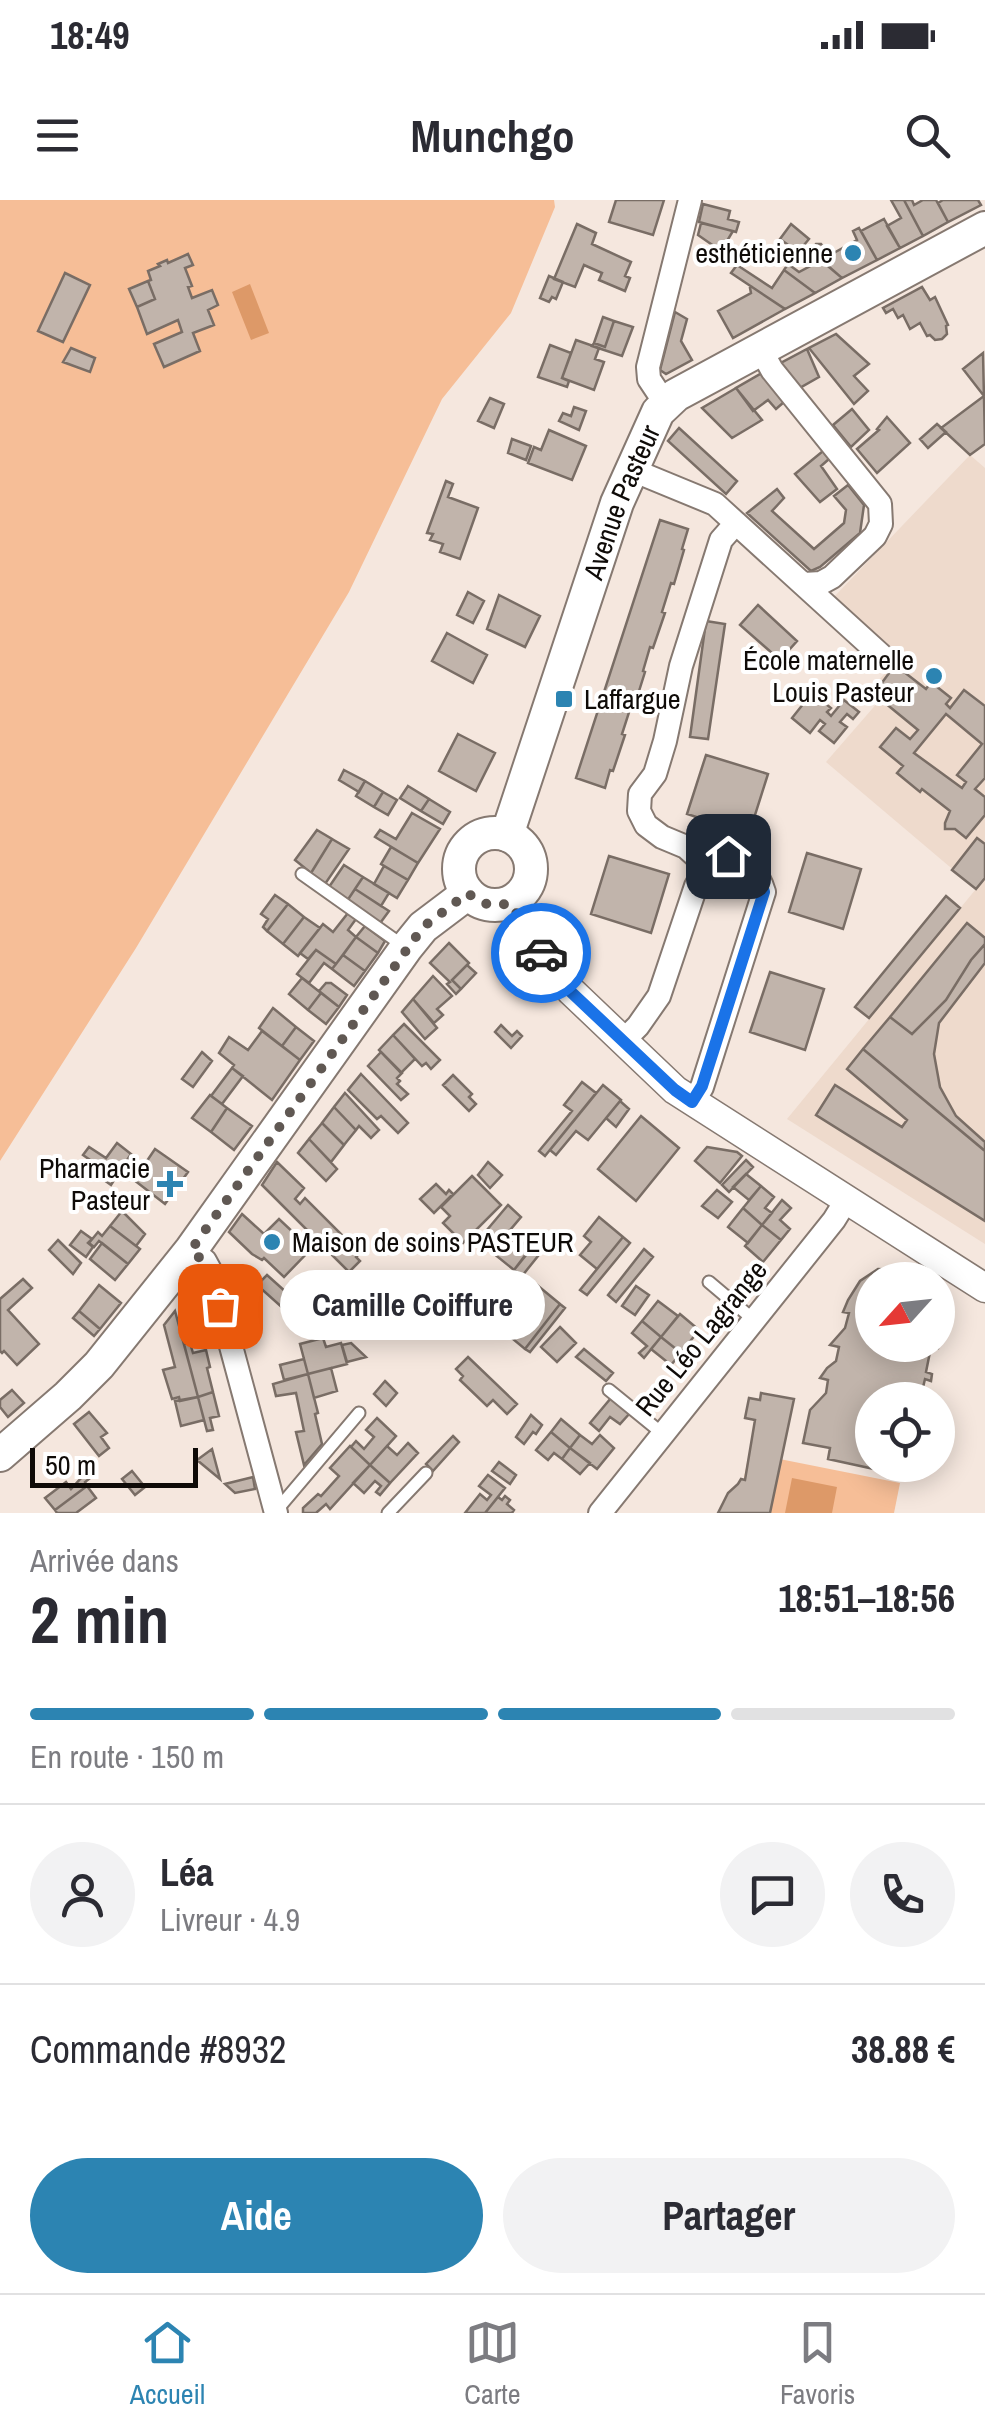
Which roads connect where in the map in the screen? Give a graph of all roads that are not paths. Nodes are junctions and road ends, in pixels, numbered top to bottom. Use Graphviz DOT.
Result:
graph roads {
  1 [pos="690,200"];
  2 [pos="985,228"];
  3 [pos="761,350"];
  4 [pos="665,403"];
  5 [pos="630,469"];
  6 [pos="736,523"];
  7 [pos="804,584"];
  8 [pos="882,656"];
  9 [pos="507,835"];
  10 [pos="707,866"];
  11 [pos="302,874"];
  12 [pos="468,893"];
  13 [pos="510,903"];
  14 [pos="406,948"];
  15 [pos="624,1041"];
  16 [pos="692,1102"];
  17 [pos="847,1200"];
  18 [pos="191,1250"];
  19 [pos="709,1282"];
  20 [pos="985,1288"];
  21 [pos="754,1320"];
  22 [pos="610,1390"];
  23 [pos="359,1413"];
  24 [pos="662,1434"];
  25 [pos="0,1454"];
  26 [pos="426,1472"];
  27 [pos="276,1512"];
  28 [pos="388,1513"];
  29 [pos="600,1513"];
  1 -- 4 [label="street"];
  2 -- 3 [label="main road, Avenue Pasteur"];
  3 -- 4 [label="main road, Avenue Pasteur"];
  3 -- 7 [label="street"];
  4 -- 5 [label="main road, Avenue Pasteur"];
  5 -- 6 [label="street"];
  5 -- 9 [label="main road, Avenue Pasteur"];
  6 -- 7 [label="street"];
  6 -- 10 [label="street"];
  7 -- 8 [label="street"];
  9 -- 12 [label="main road"];
  9 -- 13 [label="main road"];
  10 -- 15 [label="street"];
  10 -- 16 [label="street"];
  11 -- 14 [label="lane"];
  12 -- 13 [label="main road"];
  12 -- 14 [label="main road"];
  13 -- 15 [label="street"];
  14 -- 18 [label="main road"];
  15 -- 16 [label="street"];
  16 -- 17 [label="street"];
  17 -- 20 [label="street"];
  17 -- 21 [label="street, Rue Léo Lagrange"];
  18 -- 25 [label="main road"];
  18 -- 27 [label="street"];
  19 -- 21 [label="lane"];
  21 -- 24 [label="street, Rue Léo Lagrange"];
  22 -- 24 [label="lane"];
  23 -- 27 [label="lane"];
  24 -- 29 [label="street, Rue Léo Lagrange"];
  26 -- 28 [label="lane"];
}
